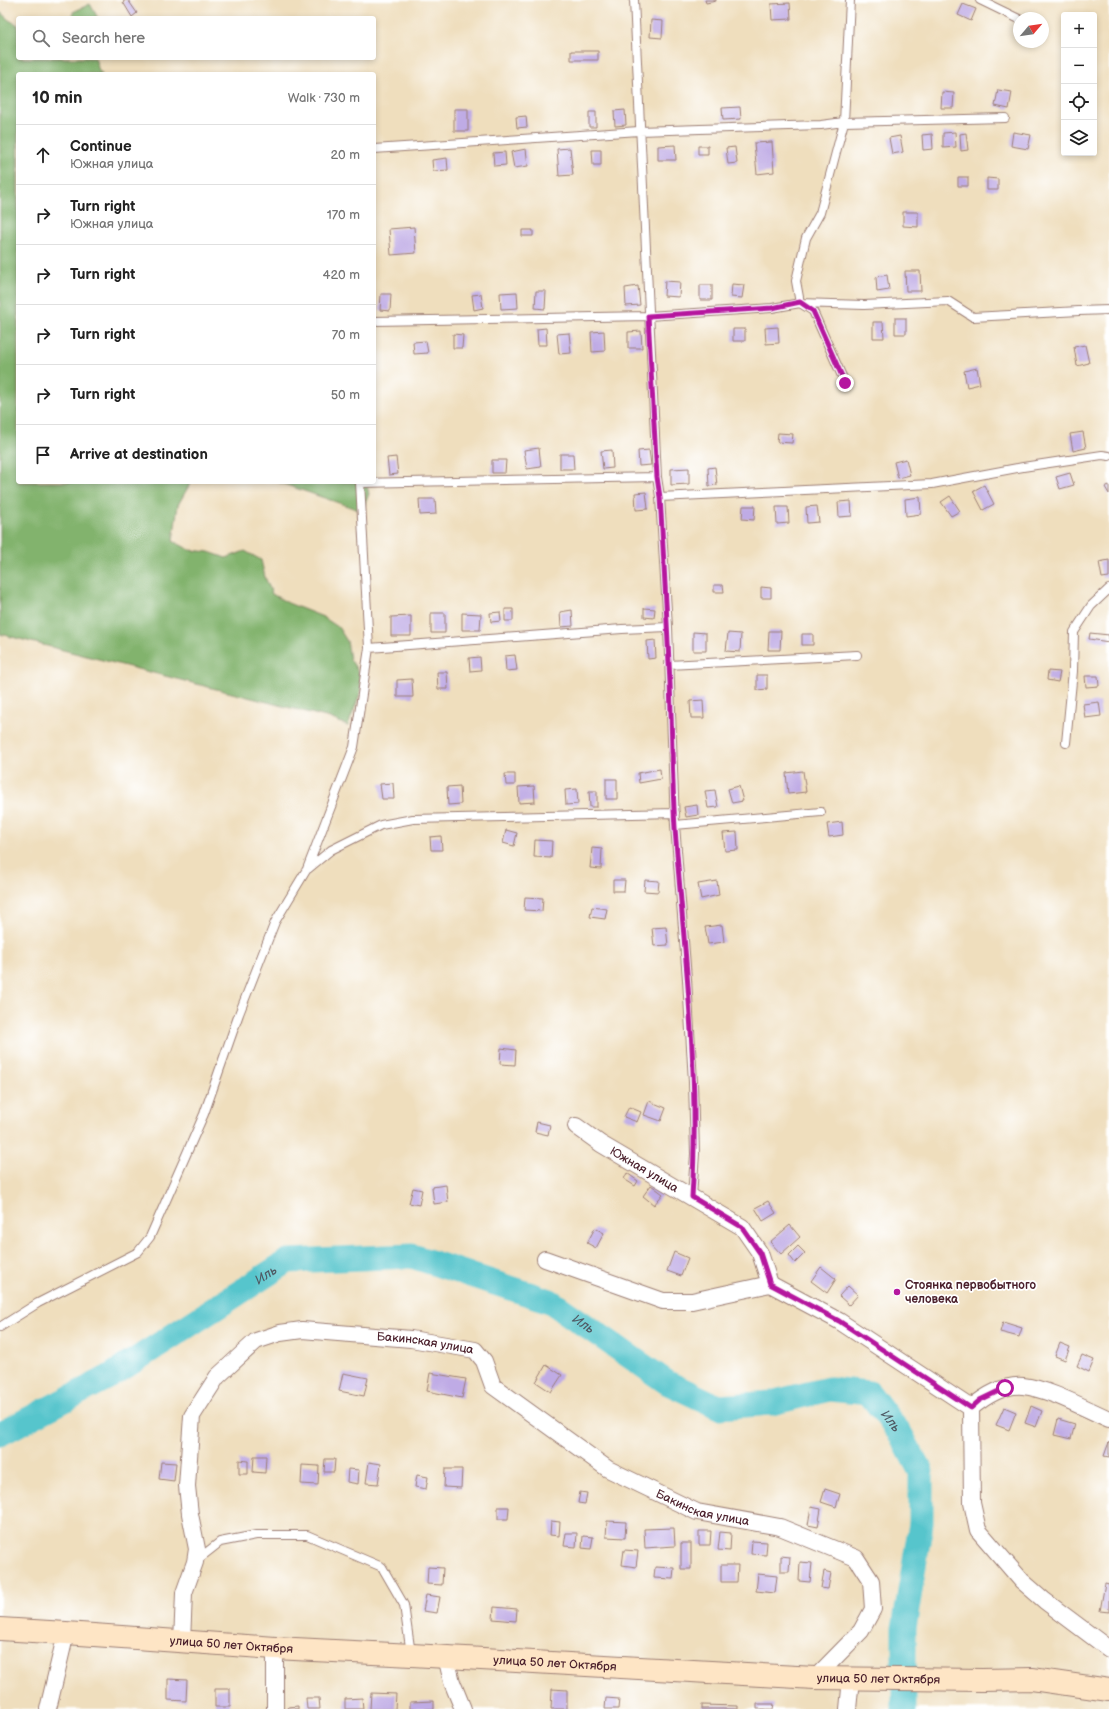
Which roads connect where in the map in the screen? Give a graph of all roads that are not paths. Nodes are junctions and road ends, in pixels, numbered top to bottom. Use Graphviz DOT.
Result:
graph roads {
  1 [pos="634,0"];
  2 [pos="850,0"];
  3 [pos="980,0"];
  4 [pos="1013,16"];
  5 [pos="1005,118"];
  6 [pos="844,122"];
  7 [pos="639,131"];
  8 [pos="376,149"];
  9 [pos="800,302"];
  10 [pos="1109,310"];
  11 [pos="648,316"];
  12 [pos="376,321"];
  13 [pos="845,383"];
  14 [pos="1109,456"];
  15 [pos="657,477"];
  16 [pos="376,482"];
  17 [pos="360,484"];
  18 [pos="660,497"];
  19 [pos="1109,589"];
  20 [pos="668,627"];
  21 [pos="369,648"];
  22 [pos="857,655"];
  23 [pos="669,665"];
  24 [pos="1066,743"];
  25 [pos="821,812"];
  26 [pos="675,813"];
  27 [pos="675,825"];
  28 [pos="307,869"];
  29 [pos="576,1126"];
  30 [pos="692,1197"];
  31 [pos="545,1259"];
  32 [pos="770,1284"];
  33 [pos="0,1327"];
  34 [pos="971,1408"];
  35 [pos="1109,1419"];
  36 [pos="195,1562"];
  37 [pos="0,1629"];
  38 [pos="66,1633"];
  39 [pos="182,1642"];
  40 [pos="275,1648"];
  41 [pos="1109,1649"];
  42 [pos="412,1655"];
  43 [pos="446,1657"];
  44 [pos="815,1678"];
  45 [pos="859,1679"];
  46 [pos="1109,1690"];
  47 [pos="48,1709"];
  48 [pos="275,1709"];
  49 [pos="463,1709"];
  50 [pos="848,1709"];
  1 -- 7 [label="lane"];
  2 -- 6 [label="lane"];
  3 -- 4 [label="lane"];
  5 -- 6 [label="lane"];
  6 -- 7 [label="lane"];
  6 -- 9 [label="lane"];
  7 -- 8 [label="lane"];
  7 -- 11 [label="lane"];
  9 -- 10 [label="lane"];
  9 -- 11 [label="lane"];
  9 -- 13 [label="lane"];
  11 -- 12 [label="lane"];
  11 -- 15 [label="lane"];
  14 -- 18 [label="lane"];
  15 -- 16 [label="lane"];
  15 -- 18 [label="lane"];
  17 -- 21 [label="lane"];
  18 -- 20 [label="lane"];
  19 -- 24 [label="lane"];
  20 -- 21 [label="lane"];
  20 -- 23 [label="lane"];
  21 -- 28 [label="lane"];
  22 -- 23 [label="lane"];
  23 -- 26 [label="lane"];
  25 -- 27 [label="lane"];
  26 -- 27 [label="lane"];
  26 -- 28 [label="lane"];
  27 -- 30 [label="lane"];
  28 -- 33 [label="lane"];
  29 -- 30 [label="street, Южная улица"];
  30 -- 32 [label="street, Южная улица"];
  31 -- 32 [label="street"];
  32 -- 34 [label="street"];
  34 -- 35 [label="street"];
  34 -- 41 [label="street"];
  36 -- 39 [label="street, Бакинская улица"];
  36 -- 42 [label="lane"];
  36 -- 44 [label="street, Бакинская улица"];
  37 -- 38 [label="street, улица 50 лет Октября"];
  38 -- 39 [label="street, улица 50 лет Октября"];
  38 -- 47 [label="street"];
  39 -- 40 [label="street, улица 50 лет Октября"];
  40 -- 42 [label="street, улица 50 лет Октября"];
  40 -- 48 [label="street"];
  42 -- 43 [label="street, улица 50 лет Октября"];
  43 -- 44 [label="street, улица 50 лет Октября"];
  43 -- 49 [label="street"];
  44 -- 45 [label="street, улица 50 лет Октября"];
  45 -- 46 [label="street, улица 50 лет Октября"];
  45 -- 50 [label="street"];
}
